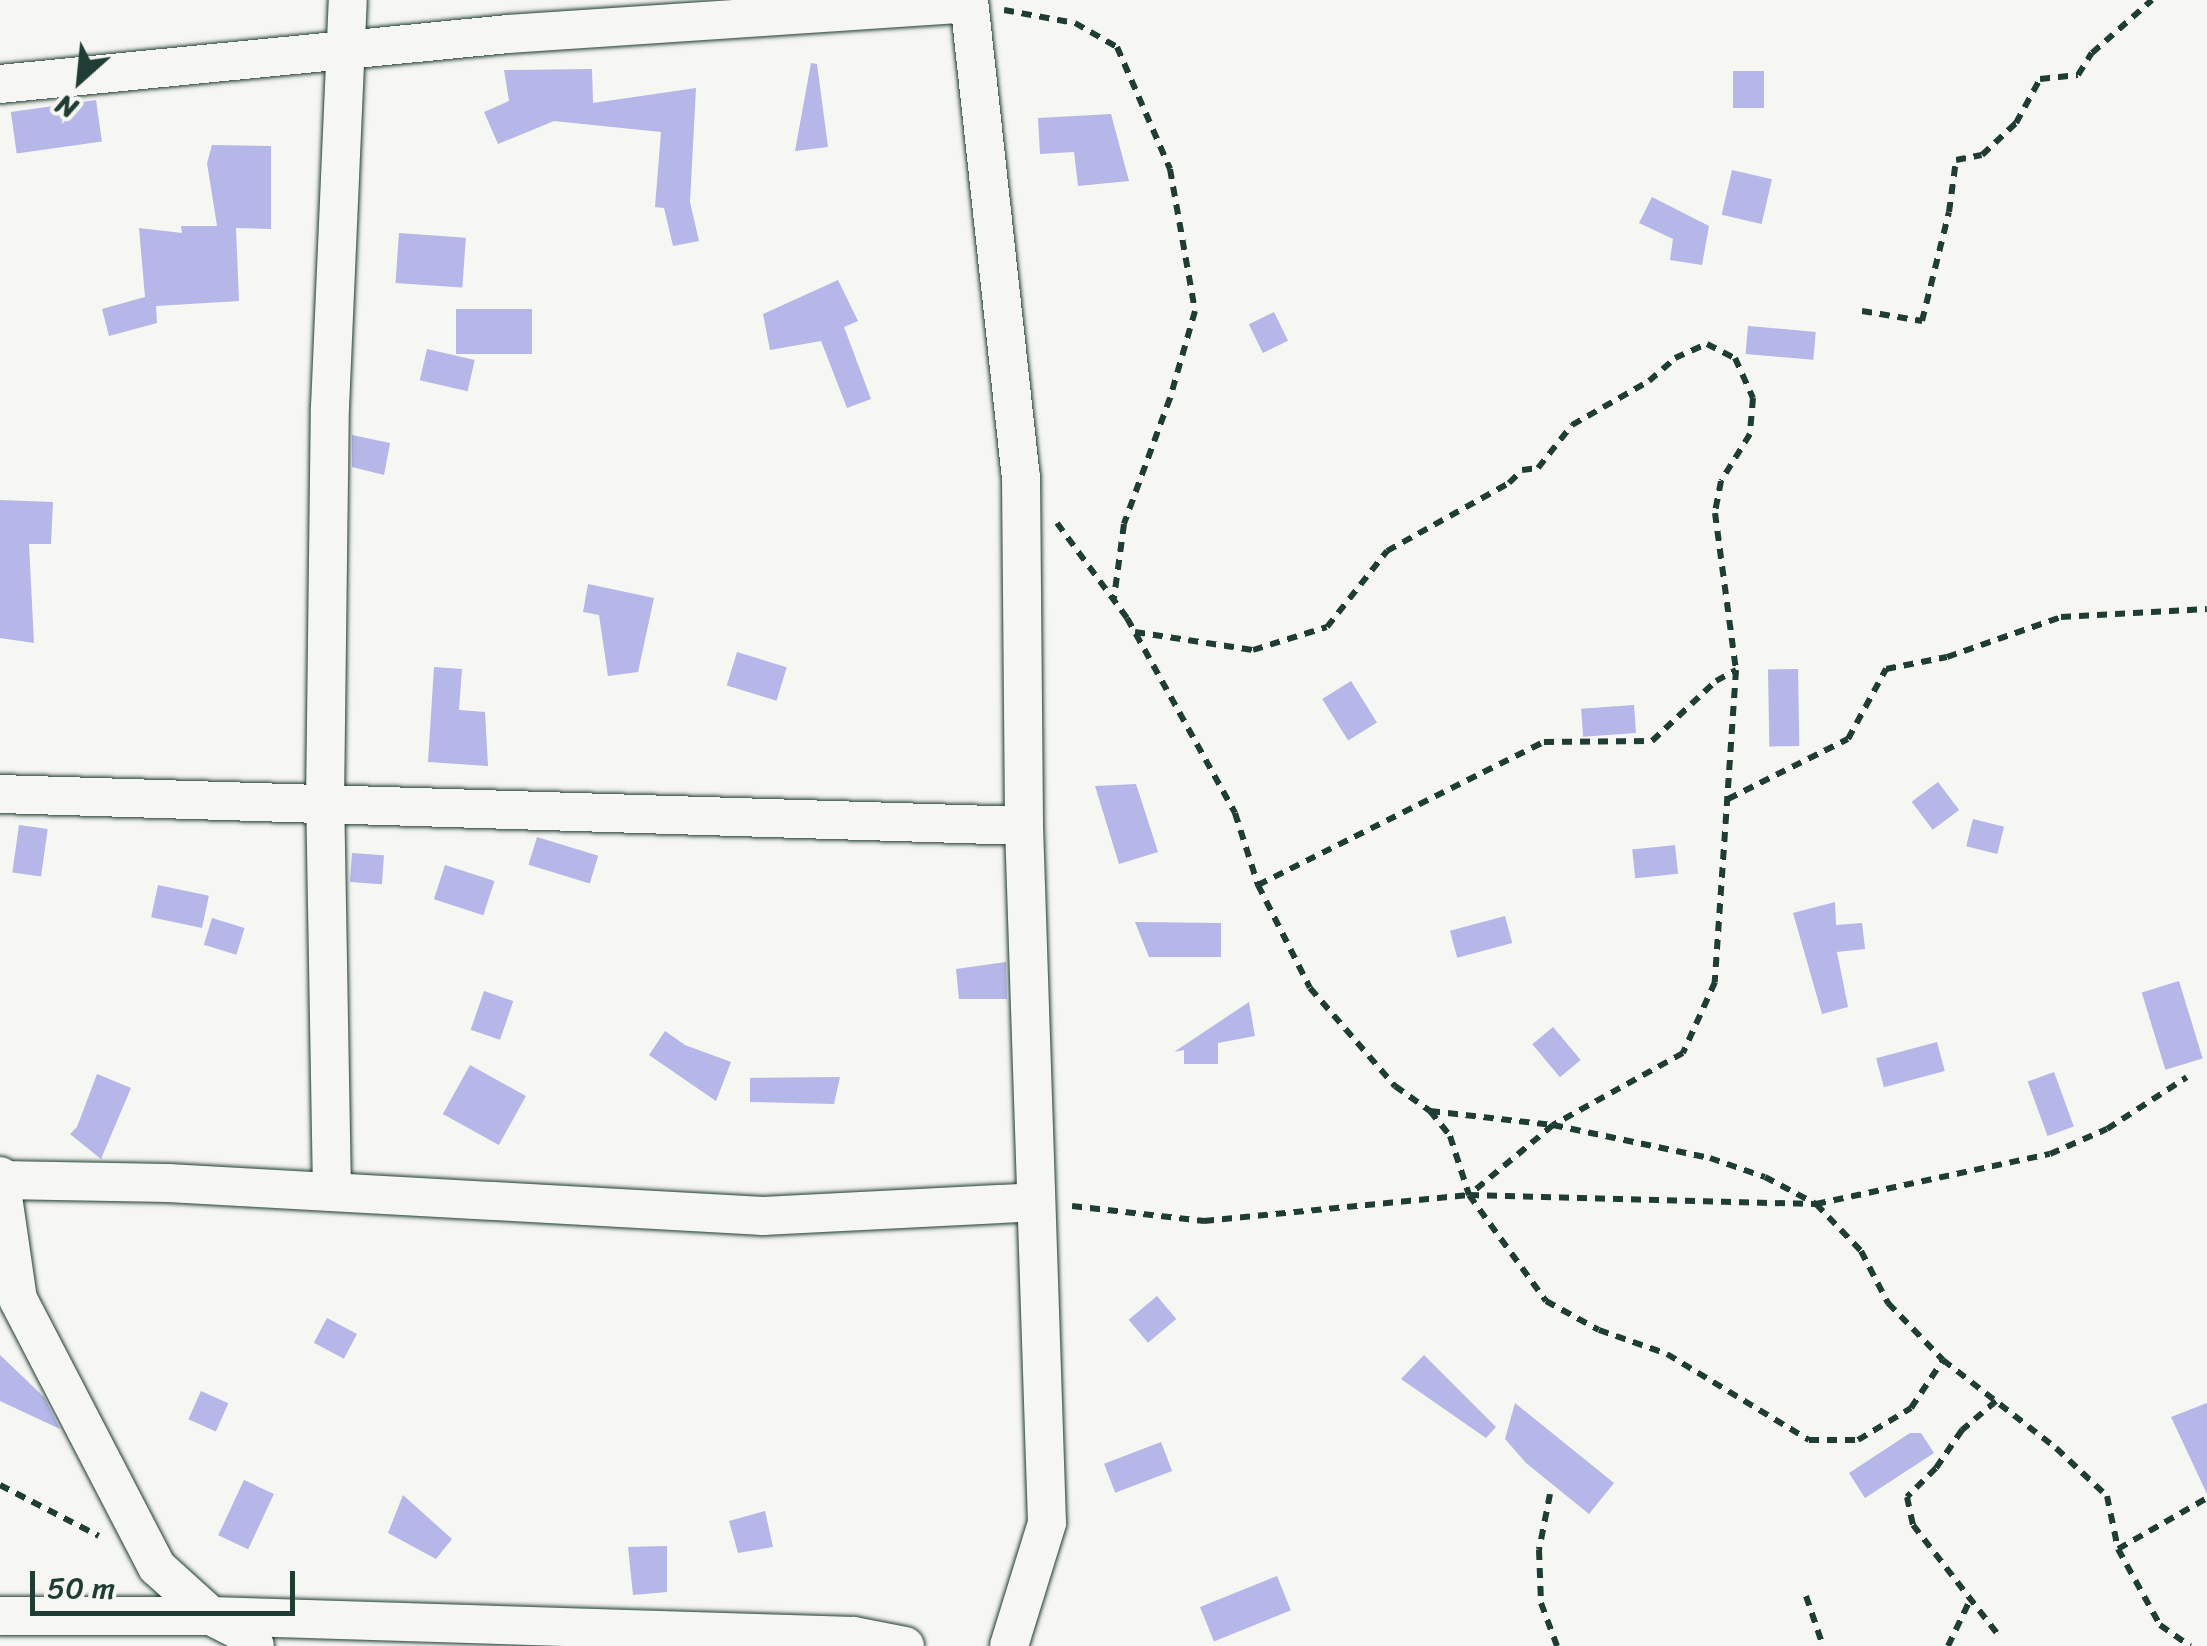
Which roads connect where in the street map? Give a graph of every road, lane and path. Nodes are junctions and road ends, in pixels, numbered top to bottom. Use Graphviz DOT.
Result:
graph roads {
  1 [pos="348,0"];
  2 [pos="2152,0"];
  3 [pos="969,2"];
  4 [pos="348,50"];
  5 [pos="0,84"];
  6 [pos="1862,310"];
  7 [pos="1021,476"];
  8 [pos="1114,600"];
  9 [pos="2207,609"];
  10 [pos="1135,632"];
  11 [pos="1736,670"];
  12 [pos="0,794"];
  13 [pos="1727,799"];
  14 [pos="325,804"];
  15 [pos="1024,826"];
  16 [pos="1258,886"];
  17 [pos="2187,1077"];
  18 [pos="1430,1111"];
  19 [pos="1552,1125"];
  20 [pos="0,1179"];
  21 [pos="332,1192"];
  22 [pos="1468,1195"];
  23 [pos="1036,1202"];
  24 [pos="1816,1204"];
  25 [pos="1943,1360"];
  26 [pos="1996,1401"];
  27 [pos="0,1485"];
  28 [pos="1550,1494"];
  29 [pos="2207,1498"];
  30 [pos="105,1540"];
  31 [pos="2118,1550"];
  32 [pos="1806,1596"];
  33 [pos="1970,1600"];
  34 [pos="0,1616"];
  35 [pos="210,1616"];
  36 [pos="1999,1636"];
  37 [pos="255,1646"];
  38 [pos="905,1646"];
  39 [pos="1009,1646"];
  40 [pos="1557,1646"];
  41 [pos="1823,1646"];
  42 [pos="1948,1646"];
  43 [pos="2190,1646"];
  1 -- 4 [label="street"];
  2 -- 6 [label="path"];
  3 -- 4 [label="street"];
  3 -- 7 [label="street"];
  3 -- 8 [label="path"];
  4 -- 5 [label="street"];
  4 -- 14 [label="street"];
  7 -- 8 [label="path"];
  7 -- 15 [label="street"];
  8 -- 10 [label="path"];
  9 -- 13 [label="path"];
  10 -- 11 [label="path"];
  10 -- 16 [label="path"];
  11 -- 13 [label="path"];
  11 -- 16 [label="path"];
  12 -- 14 [label="street"];
  13 -- 19 [label="path"];
  14 -- 15 [label="street"];
  14 -- 21 [label="street"];
  15 -- 23 [label="street"];
  16 -- 18 [label="path"];
  17 -- 24 [label="path"];
  18 -- 19 [label="path"];
  18 -- 22 [label="path"];
  19 -- 22 [label="path"];
  19 -- 24 [label="path"];
  20 -- 21 [label="street"];
  20 -- 35 [label="street"];
  21 -- 23 [label="street"];
  22 -- 23 [label="path"];
  22 -- 24 [label="path"];
  22 -- 25 [label="path"];
  23 -- 39 [label="street"];
  24 -- 25 [label="path"];
  25 -- 26 [label="path"];
  26 -- 31 [label="path"];
  26 -- 33 [label="path"];
  27 -- 30 [label="path"];
  28 -- 40 [label="path"];
  29 -- 31 [label="path"];
  31 -- 43 [label="path"];
  32 -- 41 [label="path"];
  33 -- 36 [label="path"];
  33 -- 42 [label="path"];
  34 -- 35 [label="street"];
  35 -- 37 [label="street"];
  35 -- 38 [label="street"];
}
